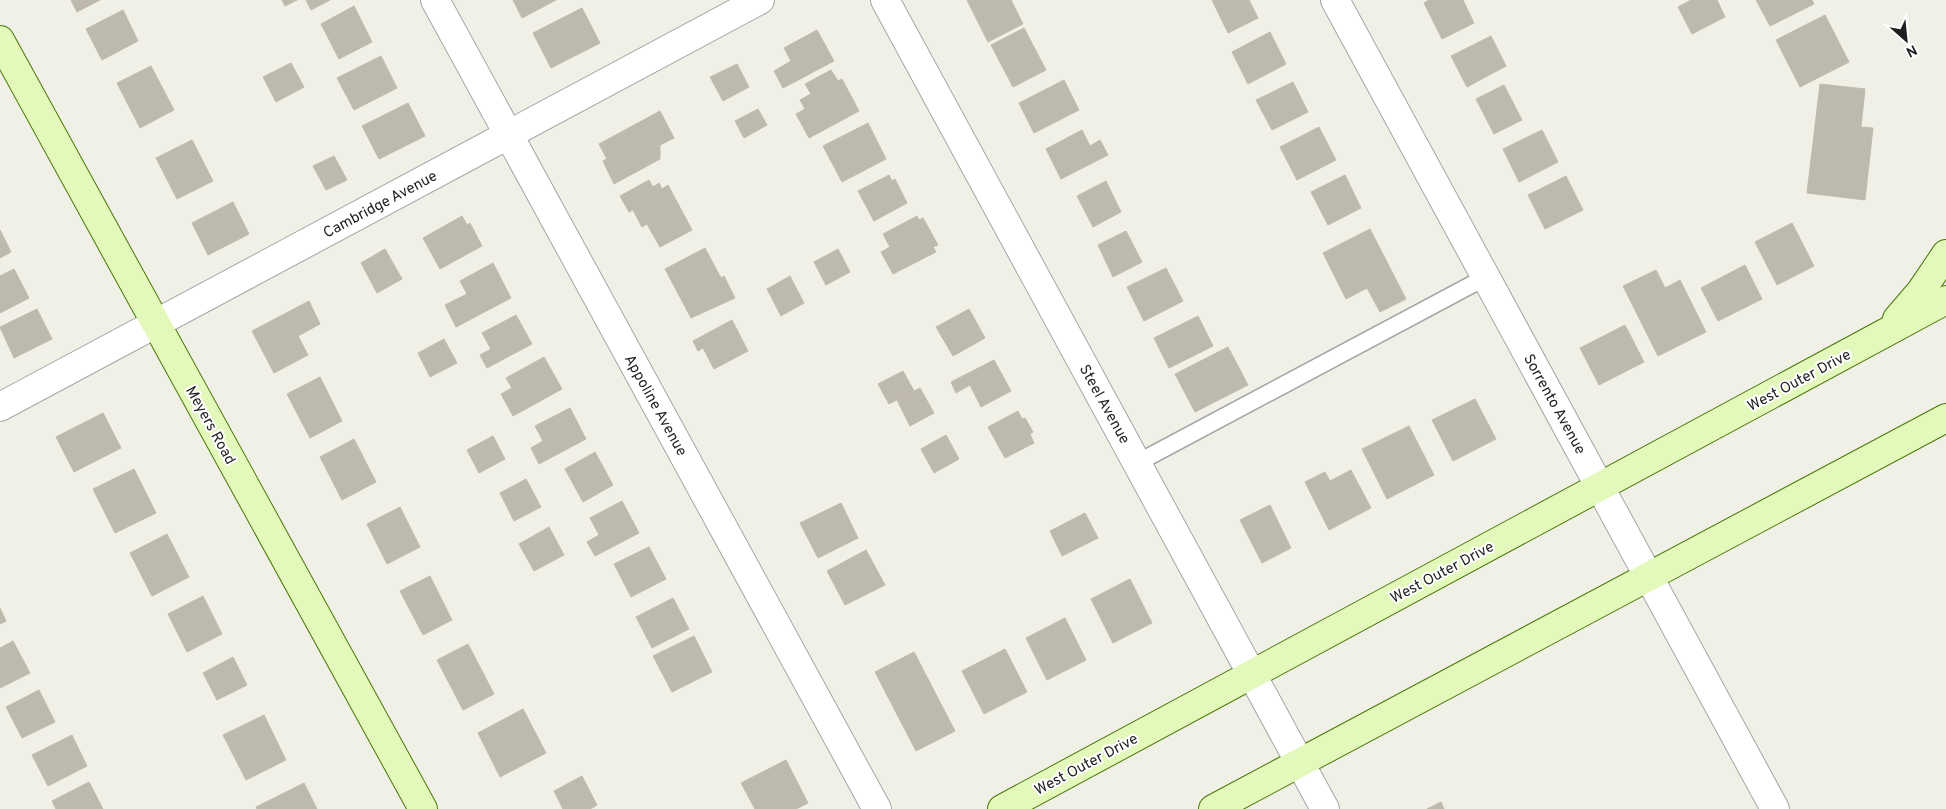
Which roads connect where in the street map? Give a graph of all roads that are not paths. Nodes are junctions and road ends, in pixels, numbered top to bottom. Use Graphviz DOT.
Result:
graph roads {
  1 [pos="435,0"];
  2 [pos="760,0"];
  3 [pos="885,0"];
  4 [pos="1335,0"];
  5 [pos="0,40"];
  6 [pos="509,135"];
  7 [pos="1946,254"];
  8 [pos="1486,277"];
  9 [pos="1946,300"];
  10 [pos="156,323"];
  11 [pos="1882,335"];
  12 [pos="0,407"];
  13 [pos="1946,418"];
  14 [pos="1137,463"];
  15 [pos="1600,488"];
  16 [pos="1648,577"];
  17 [pos="1253,675"];
  18 [pos="1300,762"];
  19 [pos="423,809"];
  20 [pos="877,809"];
  21 [pos="1002,809"];
  22 [pos="1213,809"];
  23 [pos="1325,809"];
  24 [pos="1775,809"];
  1 -- 6 [label="street, Appoline Avenue"];
  2 -- 6 [label="street, Cambridge Avenue"];
  3 -- 14 [label="street, Steel Avenue"];
  4 -- 8 [label="street, Sorrento Avenue"];
  5 -- 10 [label="main road, Meyers Road"];
  6 -- 10 [label="street, Cambridge Avenue"];
  6 -- 20 [label="street, Appoline Avenue"];
  7 -- 11 [label="main road, West Outer Drive"];
  8 -- 14 [label="lane"];
  8 -- 15 [label="street, Sorrento Avenue"];
  9 -- 11 [label="main road, West Outer Drive"];
  10 -- 12 [label="street, Cambridge Avenue"];
  10 -- 19 [label="main road, Meyers Road"];
  11 -- 15 [label="main road, West Outer Drive"];
  13 -- 16 [label="main road"];
  14 -- 17 [label="street, Steel Avenue"];
  15 -- 16 [label="street, Sorrento Avenue"];
  15 -- 17 [label="main road, West Outer Drive"];
  16 -- 18 [label="main road"];
  16 -- 24 [label="street, Sorrento Avenue"];
  17 -- 18 [label="street, Steel Avenue"];
  17 -- 21 [label="main road, West Outer Drive"];
  18 -- 22 [label="main road"];
  18 -- 23 [label="street, Steel Avenue"];
}
